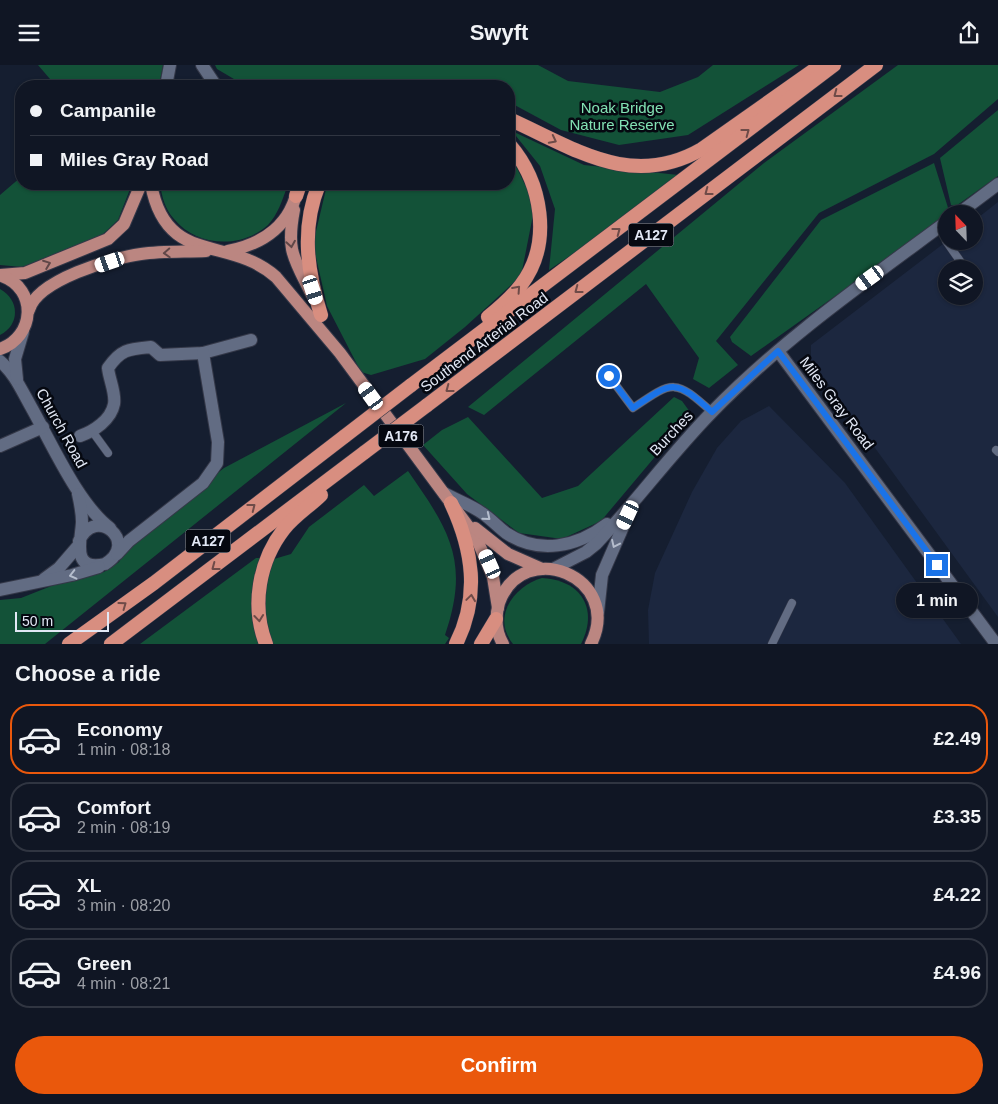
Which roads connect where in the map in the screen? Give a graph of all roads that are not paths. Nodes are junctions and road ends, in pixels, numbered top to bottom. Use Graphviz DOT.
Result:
graph roads {
  1 [pos="170,65"];
  2 [pos="202,65"];
  3 [pos="820,65"];
  4 [pos="834,65"];
  5 [pos="876,65"];
  6 [pos="167,80"];
  7 [pos="212,80"];
  8 [pos="515,122"];
  9 [pos="515,153"];
  10 [pos="998,184"];
  11 [pos="138,190"];
  12 [pos="153,190"];
  13 [pos="297,190"];
  14 [pos="298,190"];
  15 [pos="316,190"];
  16 [pos="970,205"];
  17 [pos="938,229"];
  18 [pos="216,251"];
  19 [pos="0,275"];
  20 [pos="29,309"];
  21 [pos="321,315"];
  22 [pos="23,332"];
  23 [pos="250,340"];
  24 [pos="0,349"];
  25 [pos="778,351"];
  26 [pos="203,353"];
  27 [pos="340,353"];
  28 [pos="0,361"];
  29 [pos="609,376"];
  30 [pos="18,381"];
  31 [pos="413,384"];
  32 [pos="712,412"];
  33 [pos="43,427"];
  34 [pos="86,434"];
  35 [pos="0,446"];
  36 [pos="365,452"];
  37 [pos="108,453"];
  38 [pos="77,489"];
  39 [pos="448,498"];
  40 [pos="636,499"];
  41 [pos="464,518"];
  42 [pos="149,526"];
  43 [pos="112,530"];
  44 [pos="78,544"];
  45 [pos="117,554"];
  46 [pos="105,564"];
  47 [pos="548,569"];
  48 [pos="40,582"];
  49 [pos="0,590"];
  50 [pos="792,603"];
  51 [pos="497,613"];
  52 [pos="597,620"];
  53 [pos="69,644"];
  54 [pos="111,644"];
  55 [pos="266,644"];
  56 [pos="456,644"];
  57 [pos="481,644"];
  58 [pos="503,644"];
  59 [pos="591,644"];
  60 [pos="602,644"];
  61 [pos="772,644"];
  62 [pos="996,644"];
  1 -- 6 [label="street"];
  2 -- 7 [label="street"];
  8 -- 3 [label="highway, one-way"];
  31 -- 4 [label="highway, Southend Arterial Road / A127, one-way"];
  5 -- 36 [label="highway, Southend Arterial Road / A127, one-way, bridge"];
  31 -- 9 [label="highway, A127, one-way"];
  10 -- 16 [label="street"];
  19 -- 11 [label="main road, one-way"];
  12 -- 18 [label="main road"];
  13 -- 18 [label="main road"];
  14 -- 21 [label="main road, A176, one-way"];
  15 -- 21 [label="highway"];
  17 -- 25 [label="street, Miles Gray Road"];
  18 -- 20 [label="main road, A176, one-way"];
  18 -- 27 [label="main road, A176"];
  19 -- 20 [label="main road"];
  20 -- 22 [label="main road"];
  21 -- 27 [label="main road, A176"];
  22 -- 24 [label="main road"];
  22 -- 30 [label="street, Church Road"];
  23 -- 26 [label="street"];
  25 -- 32 [label="street, Burches"];
  25 -- 62 [label="street, Miles Gray Road"];
  26 -- 34 [label="street"];
  26 -- 42 [label="street"];
  27 -- 39 [label="main road, A176"];
  28 -- 30 [label="street, Church Road"];
  29 -- 32 [label="lane"];
  30 -- 33 [label="street, Church Road"];
  53 -- 31 [label="highway, Southend Arterial Road / A127, one-way, bridge"];
  32 -- 40 [label="street, Burches"];
  33 -- 35 [label="street"];
  33 -- 38 [label="street, Church Road"];
  34 -- 37 [label="lane"];
  36 -- 54 [label="highway, Southend Arterial Road / A127, one-way"];
  36 -- 55 [label="highway, A127, one-way"];
  38 -- 43 [label="street, Church Road"];
  38 -- 44 [label="street, Church Road"];
  39 -- 40 [label="street, one-way"];
  39 -- 41 [label="main road, A176"];
  56 -- 39 [label="highway, one-way"];
  40 -- 47 [label="street, Burches"];
  40 -- 52 [label="street, Burches, one-way"];
  41 -- 47 [label="main road, A176"];
  41 -- 51 [label="main road, A176"];
  42 -- 43 [label="street"];
  42 -- 45 [label="street"];
  43 -- 44 [label="street"];
  43 -- 45 [label="street"];
  44 -- 46 [label="street"];
  44 -- 48 [label="street"];
  45 -- 46 [label="street"];
  46 -- 48 [label="street, one-way"];
  47 -- 51 [label="main road"];
  47 -- 52 [label="main road"];
  48 -- 49 [label="street"];
  50 -- 61 [label="lane"];
  51 -- 57 [label="highway"];
  51 -- 58 [label="main road"];
  52 -- 59 [label="main road"];
  52 -- 60 [label="main road"];
}
